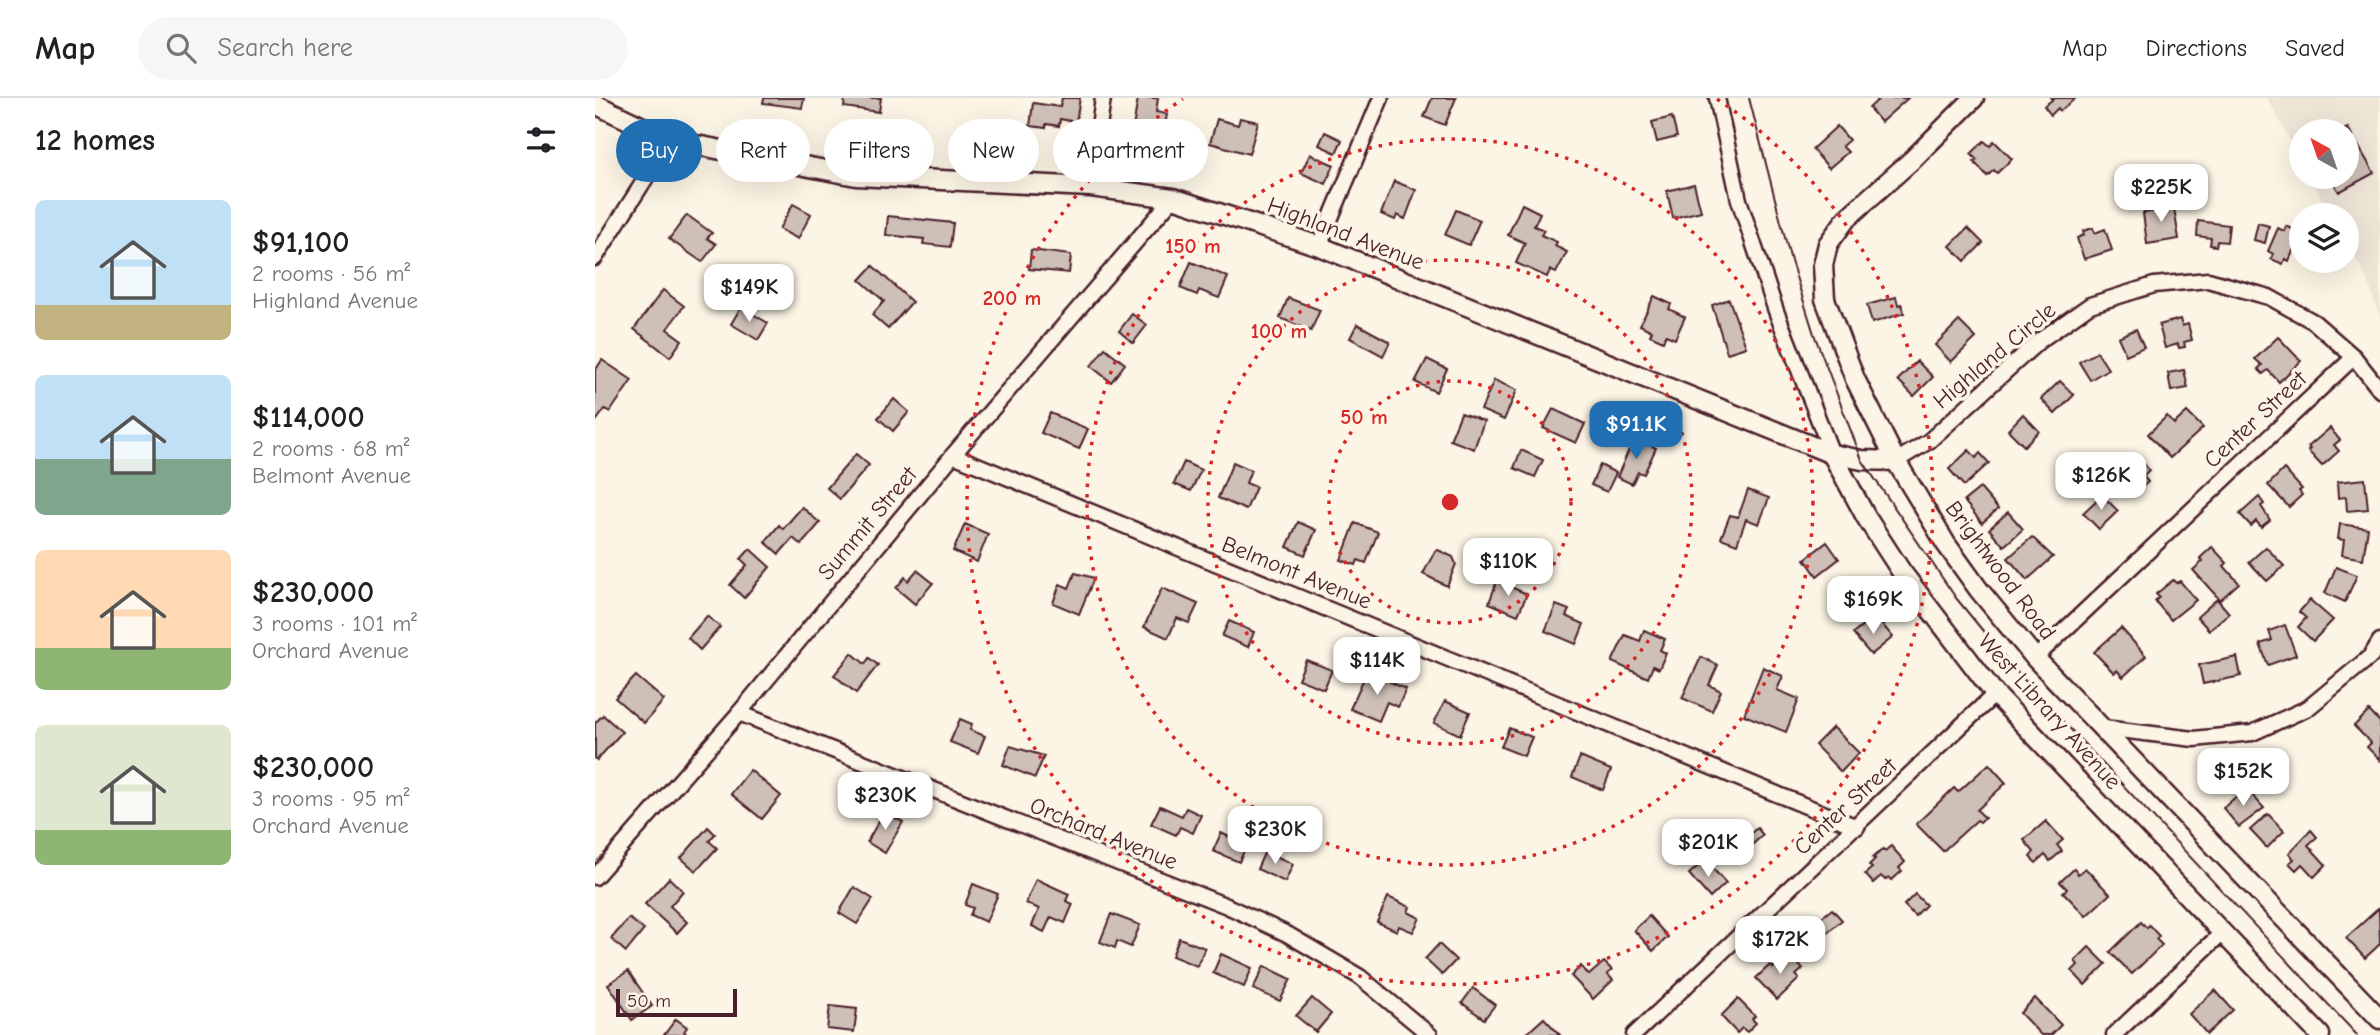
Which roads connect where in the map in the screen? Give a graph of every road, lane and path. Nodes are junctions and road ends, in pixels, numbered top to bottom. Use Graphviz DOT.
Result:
graph roads {
  1 [pos="1103,98"];
  2 [pos="1381,98"];
  3 [pos="1717,98"];
  4 [pos="1974,98"];
  5 [pos="595,104"];
  6 [pos="626,119"];
  7 [pos="702,146"];
  8 [pos="643,182"];
  9 [pos="1091,187"];
  10 [pos="1173,198"];
  11 [pos="1319,246"];
  12 [pos="595,258"];
  13 [pos="2354,357"];
  14 [pos="2380,390"];
  15 [pos="1832,454"];
  16 [pos="953,455"];
  17 [pos="1896,461"];
  18 [pos="2380,641"];
  19 [pos="2035,658"];
  20 [pos="2376,659"];
  21 [pos="1995,694"];
  22 [pos="739,713"];
  23 [pos="2103,729"];
  24 [pos="1857,827"];
  25 [pos="595,877"];
  26 [pos="2223,932"];
  27 [pos="2380,1019"];
  28 [pos="1430,1035"];
  29 [pos="1634,1035"];
  30 [pos="2114,1035"];
  31 [pos="2320,1035"];
  1 -- 9 [label="street"];
  2 -- 11 [label="street"];
  3 -- 15 [label="street, West Library Avenue"];
  4 -- 17 [label="street, Brightwood Road"];
  5 -- 6 [label="street, Highland Avenue"];
  7 -- 9 [label="street, Highland Avenue"];
  8 -- 12 [label="street"];
  9 -- 10 [label="street, Highland Avenue"];
  10 -- 11 [label="street, Highland Avenue"];
  10 -- 16 [label="street, Summit Street"];
  11 -- 15 [label="street, Highland Avenue"];
  13 -- 14 [label="street, Highland Circle"];
  13 -- 17 [label="street, Highland Circle"];
  13 -- 19 [label="street, Center Street"];
  15 -- 17 [label="street, Highland Avenue"];
  15 -- 21 [label="street, West Library Avenue"];
  16 -- 22 [label="street, Summit Street"];
  16 -- 24 [label="street, Belmont Avenue"];
  17 -- 19 [label="street, Brightwood Road"];
  18 -- 20 [label="street"];
  19 -- 23 [label="street, Brightwood Road"];
  20 -- 23 [label="street"];
  21 -- 24 [label="street, Center Street"];
  21 -- 26 [label="street, West Library Avenue"];
  22 -- 25 [label="street, Summit Street"];
  22 -- 28 [label="street, Orchard Avenue"];
  23 -- 27 [label="street, Brightwood Road"];
  24 -- 29 [label="street, Center Street"];
  26 -- 30 [label="street"];
  26 -- 31 [label="street, West Library Avenue"];
}
